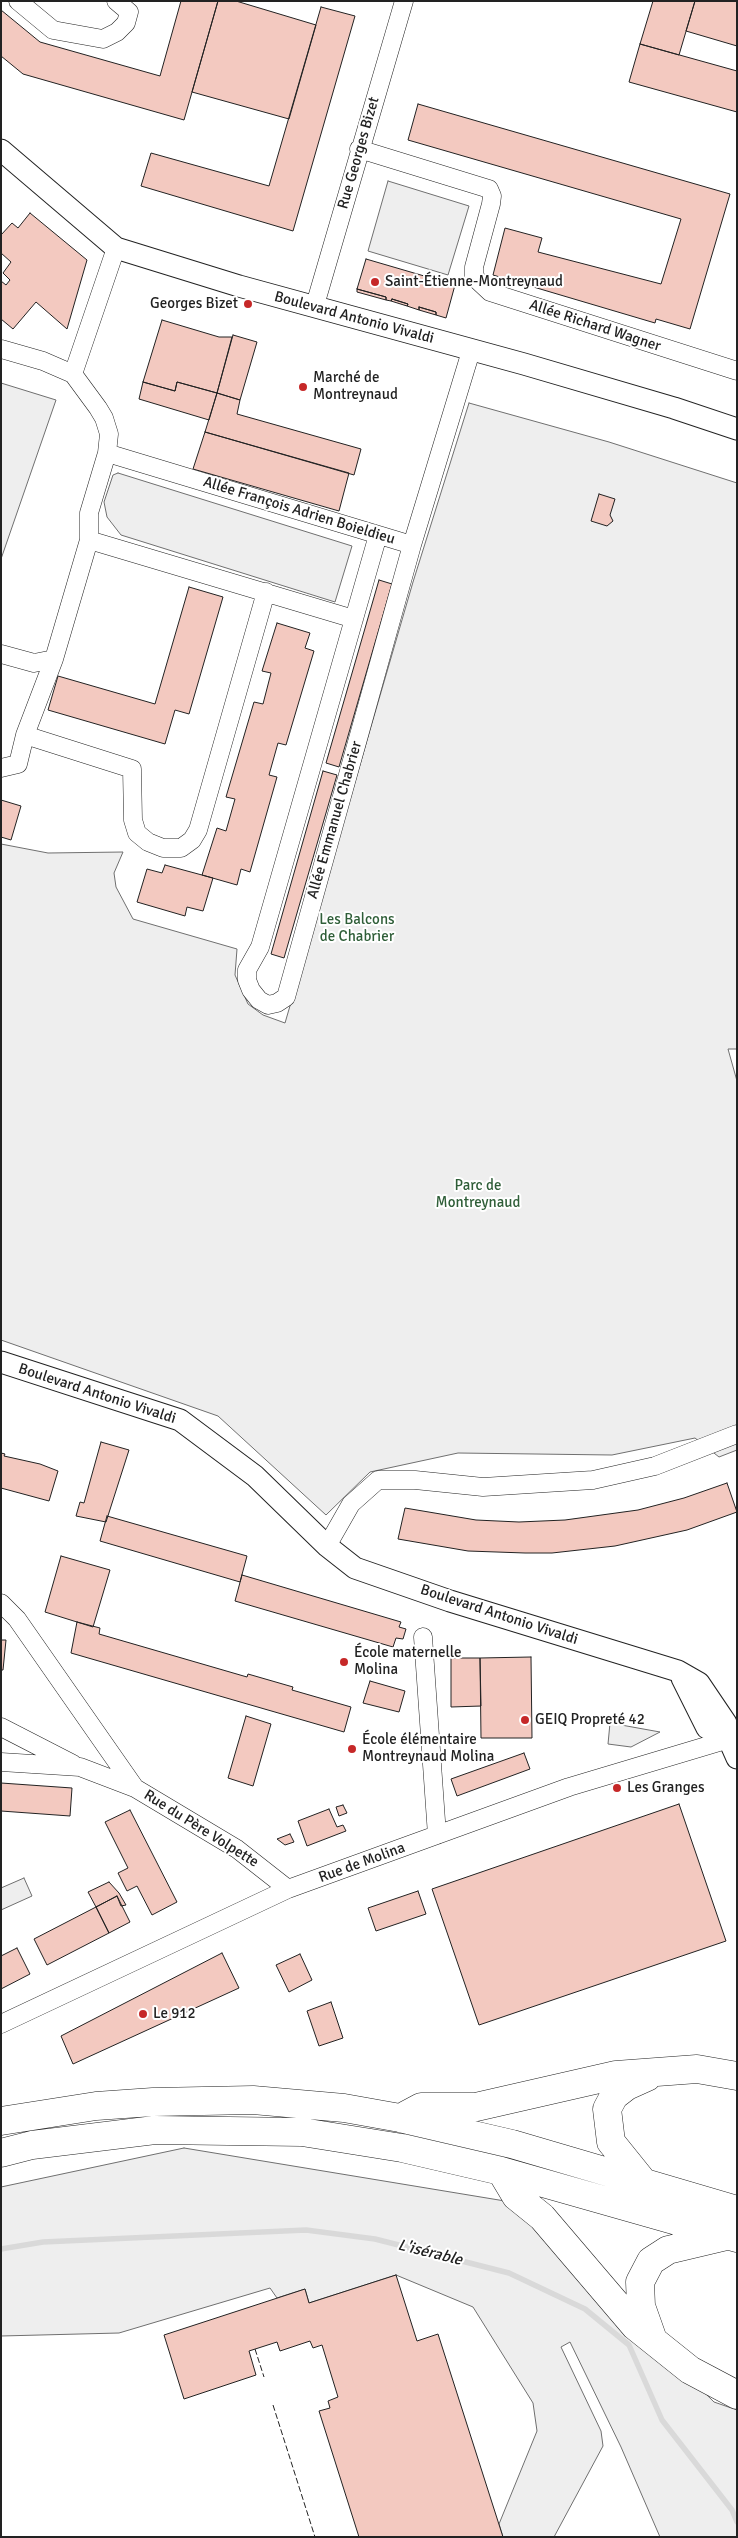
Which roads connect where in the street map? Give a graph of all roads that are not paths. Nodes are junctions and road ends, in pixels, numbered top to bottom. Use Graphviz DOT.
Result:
graph roads {
  1 [pos="18,1"];
  2 [pos="116,1"];
  3 [pos="404,1"];
  4 [pos="359,149"];
  5 [pos="1,150"];
  6 [pos="116,248"];
  7 [pos="315,305"];
  8 [pos="1,349"];
  9 [pos="471,351"];
  10 [pos="737,371"];
  11 [pos="72,374"];
  12 [pos="737,429"];
  13 [pos="107,453"];
  14 [pos="378,535"];
  15 [pos="89,540"];
  16 [pos="412,545"];
  17 [pos="266,592"];
  18 [pos="354,619"];
  19 [pos="1,654"];
  20 [pos="54,659"];
  21 [pos="25,735"];
  22 [pos="1,768"];
  23 [pos="1,1362"];
  24 [pos="737,1434"];
  25 [pos="327,1546"];
  26 [pos="1,1603"];
  27 [pos="423,1638"];
  28 [pos="1,1727"];
  29 [pos="735,1744"];
  30 [pos="1,1762"];
  31 [pos="80,1767"];
  32 [pos="135,1788"];
  33 [pos="437,1835"];
  34 [pos="288,1889"];
  35 [pos="1,2024"];
  36 [pos="663,2070"];
  37 [pos="737,2076"];
  38 [pos="400,2118"];
  39 [pos="1,2121"];
  40 [pos="1,2153"];
  41 [pos="501,2171"];
  42 [pos="644,2183"];
  43 [pos="737,2210"];
  44 [pos="733,2237"];
  45 [pos="654,2342"];
  46 [pos="737,2396"];
  1 -- 2 [label="street"];
  3 -- 4 [label="street, Rue Georges Bizet"];
  4 -- 7 [label="street, Rue Georges Bizet"];
  4 -- 10 [label="street, Allée Richard Wagner"];
  5 -- 6 [label="street, Boulevard Antonio Vivaldi"];
  6 -- 7 [label="street, Boulevard Antonio Vivaldi"];
  6 -- 11 [label="street"];
  7 -- 9 [label="street, Boulevard Antonio Vivaldi"];
  8 -- 11 [label="street"];
  9 -- 12 [label="street, Boulevard Antonio Vivaldi"];
  9 -- 16 [label="street, Allée François Adrien Boieldieu"];
  11 -- 13 [label="street"];
  13 -- 14 [label="street, Allée François Adrien Boieldieu"];
  13 -- 15 [label="street"];
  14 -- 16 [label="street, Allée François Adrien Boieldieu"];
  14 -- 18 [label="street, Allée Emmanuel Chabrier"];
  15 -- 17 [label="street"];
  15 -- 20 [label="street"];
  16 -- 18 [label="street, Allée Emmanuel Chabrier"];
  17 -- 18 [label="street"];
  17 -- 21 [label="street"];
  19 -- 20 [label="street"];
  20 -- 21 [label="street"];
  21 -- 22 [label="street"];
  23 -- 25 [label="street, Boulevard Antonio Vivaldi"];
  24 -- 25 [label="street"];
  25 -- 29 [label="street, Boulevard Antonio Vivaldi"];
  26 -- 32 [label="street"];
  27 -- 33 [label="street"];
  28 -- 31 [label="street, Rue du Père Volpette"];
  29 -- 33 [label="street, Rue de Molina"];
  30 -- 31 [label="street, Rue du Père Volpette"];
  31 -- 32 [label="street, Rue du Père Volpette"];
  32 -- 34 [label="street, Rue du Père Volpette"];
  33 -- 34 [label="street, Rue de Molina"];
  34 -- 35 [label="street, Rue de Molina"];
  36 -- 37 [label="highway"];
  36 -- 38 [label="highway"];
  36 -- 42 [label="highway"];
  38 -- 39 [label="highway"];
  38 -- 42 [label="highway"];
  40 -- 41 [label="highway"];
  41 -- 44 [label="highway"];
  41 -- 45 [label="highway"];
  42 -- 43 [label="highway"];
  44 -- 45 [label="highway"];
  45 -- 46 [label="highway"];
}
